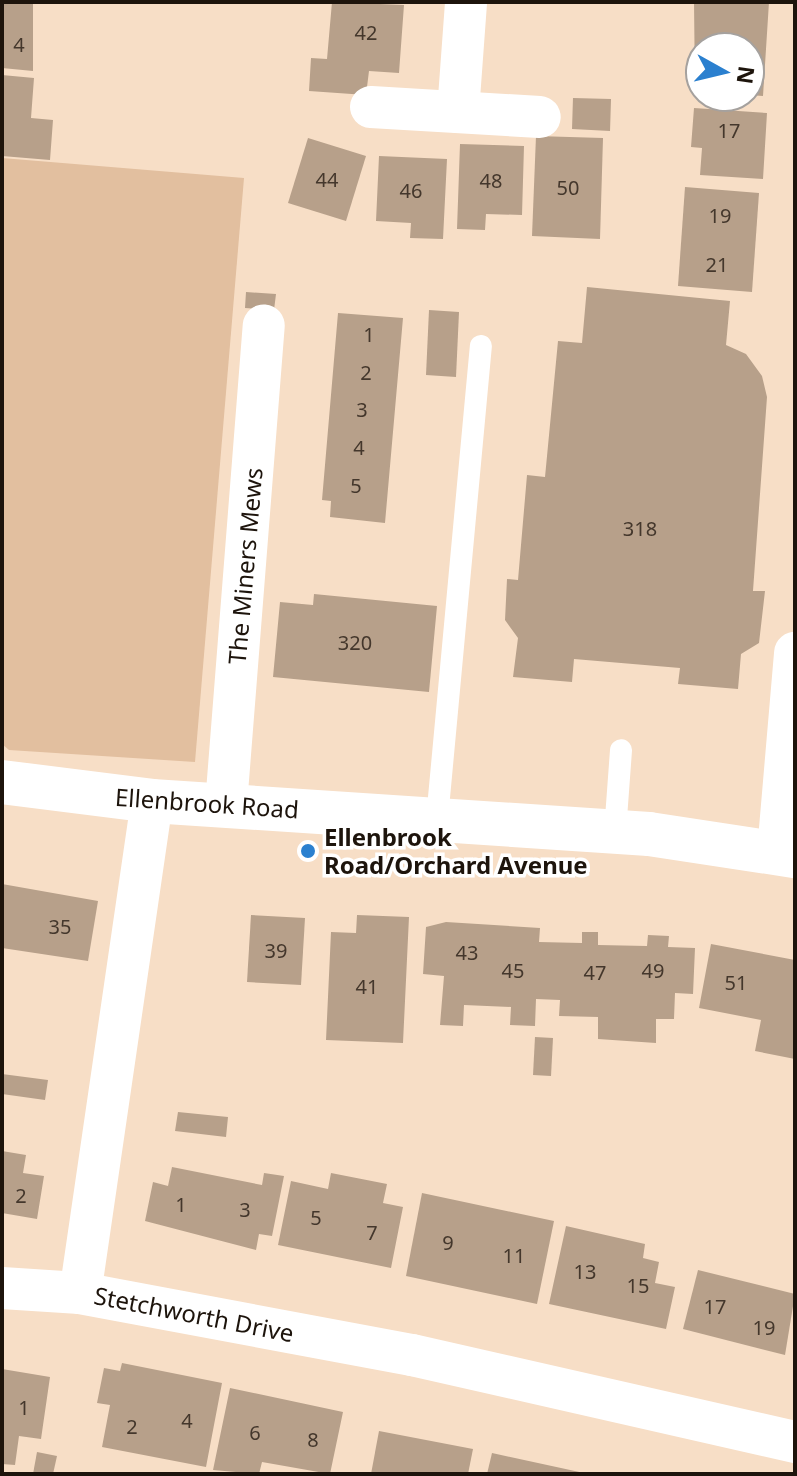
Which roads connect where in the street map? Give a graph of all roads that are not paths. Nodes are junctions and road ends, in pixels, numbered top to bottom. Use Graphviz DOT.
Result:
graph roads {
  1 [pos="466,2"];
  2 [pos="371,107"];
  3 [pos="458,112"];
  4 [pos="540,117"];
  5 [pos="264,326"];
  6 [pos="481,346"];
  7 [pos="795,653"];
  8 [pos="621,750"];
  9 [pos="2,782"];
  10 [pos="152,801"];
  11 [pos="226,805"];
  12 [pos="437,819"];
  13 [pos="615,832"];
  14 [pos="786,854"];
  15 [pos="2,1288"];
  16 [pos="80,1293"];
  17 [pos="795,1442"];
  1 -- 3 [label="street"];
  2 -- 3 [label="street"];
  3 -- 4 [label="street"];
  5 -- 11 [label="street, The Miners Mews"];
  6 -- 12 [label="lane"];
  7 -- 14 [label="street"];
  8 -- 13 [label="lane"];
  9 -- 10 [label="street, Ellenbrook Road"];
  10 -- 11 [label="street, Ellenbrook Road"];
  10 -- 16 [label="street, Stetchworth Drive"];
  11 -- 12 [label="street, Ellenbrook Road"];
  12 -- 13 [label="street, Ellenbrook Road"];
  13 -- 14 [label="street, Ellenbrook Road"];
  15 -- 16 [label="street"];
  16 -- 17 [label="street, Stetchworth Drive"];
}
